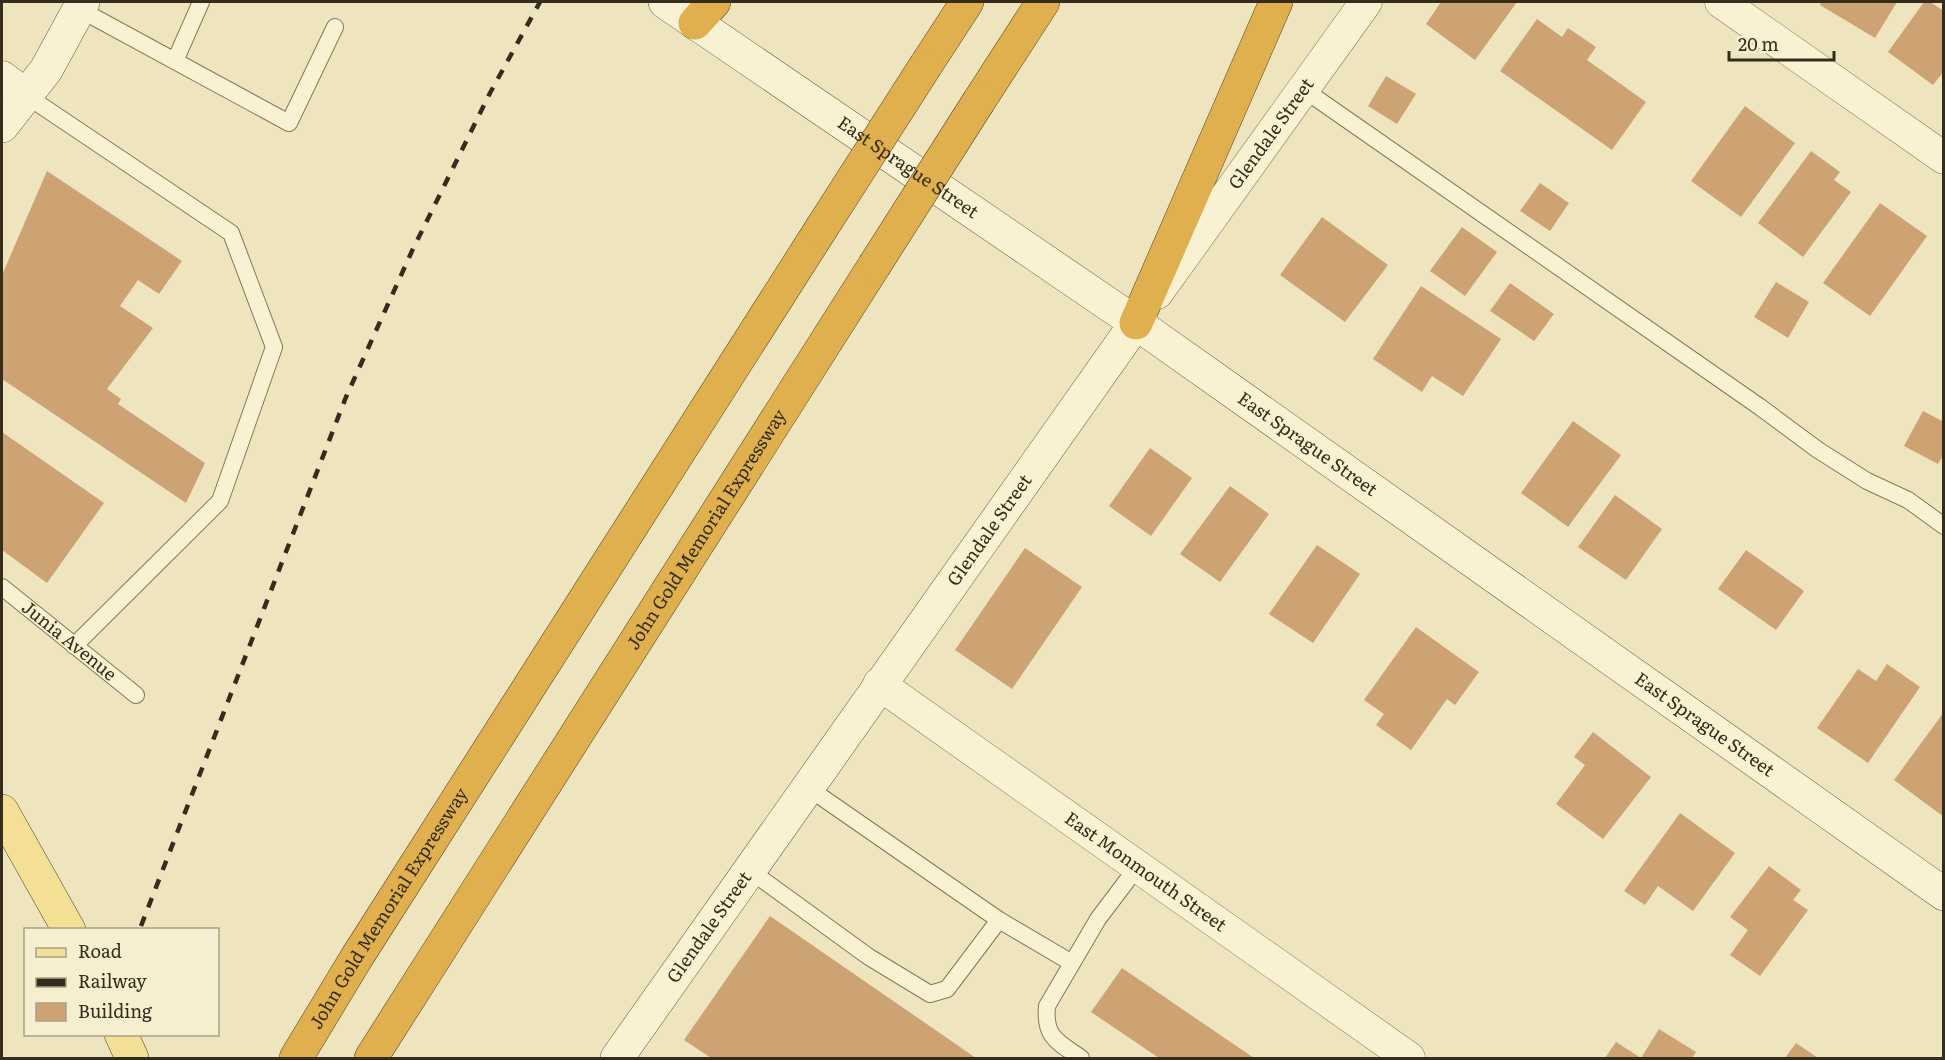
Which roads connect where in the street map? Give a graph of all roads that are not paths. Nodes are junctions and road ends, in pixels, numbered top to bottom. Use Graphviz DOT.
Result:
graph roads {
  1 [pos="201,2"];
  2 [pos="665,2"];
  3 [pos="967,2"];
  4 [pos="1043,2"];
  5 [pos="1276,2"];
  6 [pos="1366,2"];
  7 [pos="1721,2"];
  8 [pos="81,5"];
  9 [pos="705,12"];
  10 [pos="334,27"];
  11 [pos="175,61"];
  12 [pos="14,86"];
  13 [pos="1303,89"];
  14 [pos="2,126"];
  15 [pos="1944,158"];
  16 [pos="1136,324"];
  17 [pos="1944,526"];
  18 [pos="2,587"];
  19 [pos="74,646"];
  20 [pos="879,684"];
  21 [pos="136,695"];
  22 [pos="807,787"];
  23 [pos="2,811"];
  24 [pos="1138,866"];
  25 [pos="749,870"];
  26 [pos="1944,894"];
  27 [pos="999,920"];
  28 [pos="68,928"];
  29 [pos="1072,963"];
  30 [pos="121,1036"];
  31 [pos="627,1055"];
  32 [pos="132,1059"];
  33 [pos="296,1059"];
  34 [pos="371,1059"];
  35 [pos="1081,1059"];
  36 [pos="1409,1059"];
  1 -- 11 [label="lane"];
  2 -- 9 [label="main road, East Sprague Street"];
  3 -- 33 [label="highway, John Gold Memorial Expressway, bridge"];
  4 -- 34 [label="highway, John Gold Memorial Expressway, bridge"];
  5 -- 16 [label="highway"];
  6 -- 13 [label="street, Glendale Street"];
  7 -- 15 [label="street"];
  8 -- 11 [label="lane"];
  8 -- 12 [label="main road"];
  9 -- 16 [label="main road, East Sprague Street"];
  10 -- 11 [label="lane"];
  12 -- 14 [label="main road"];
  12 -- 19 [label="lane"];
  13 -- 16 [label="street, Glendale Street"];
  13 -- 17 [label="lane"];
  16 -- 20 [label="main road, Glendale Street"];
  16 -- 26 [label="main road, East Sprague Street"];
  18 -- 19 [label="lane, Junia Avenue"];
  19 -- 21 [label="lane, Junia Avenue"];
  20 -- 22 [label="main road, Glendale Street"];
  20 -- 24 [label="street, East Monmouth Street"];
  22 -- 25 [label="main road, Glendale Street"];
  22 -- 27 [label="lane"];
  23 -- 28 [label="main road"];
  24 -- 29 [label="lane"];
  24 -- 36 [label="street, East Monmouth Street"];
  25 -- 27 [label="lane"];
  25 -- 31 [label="main road, Glendale Street"];
  27 -- 29 [label="lane"];
  29 -- 35 [label="lane"];
  30 -- 32 [label="main road"];
}
